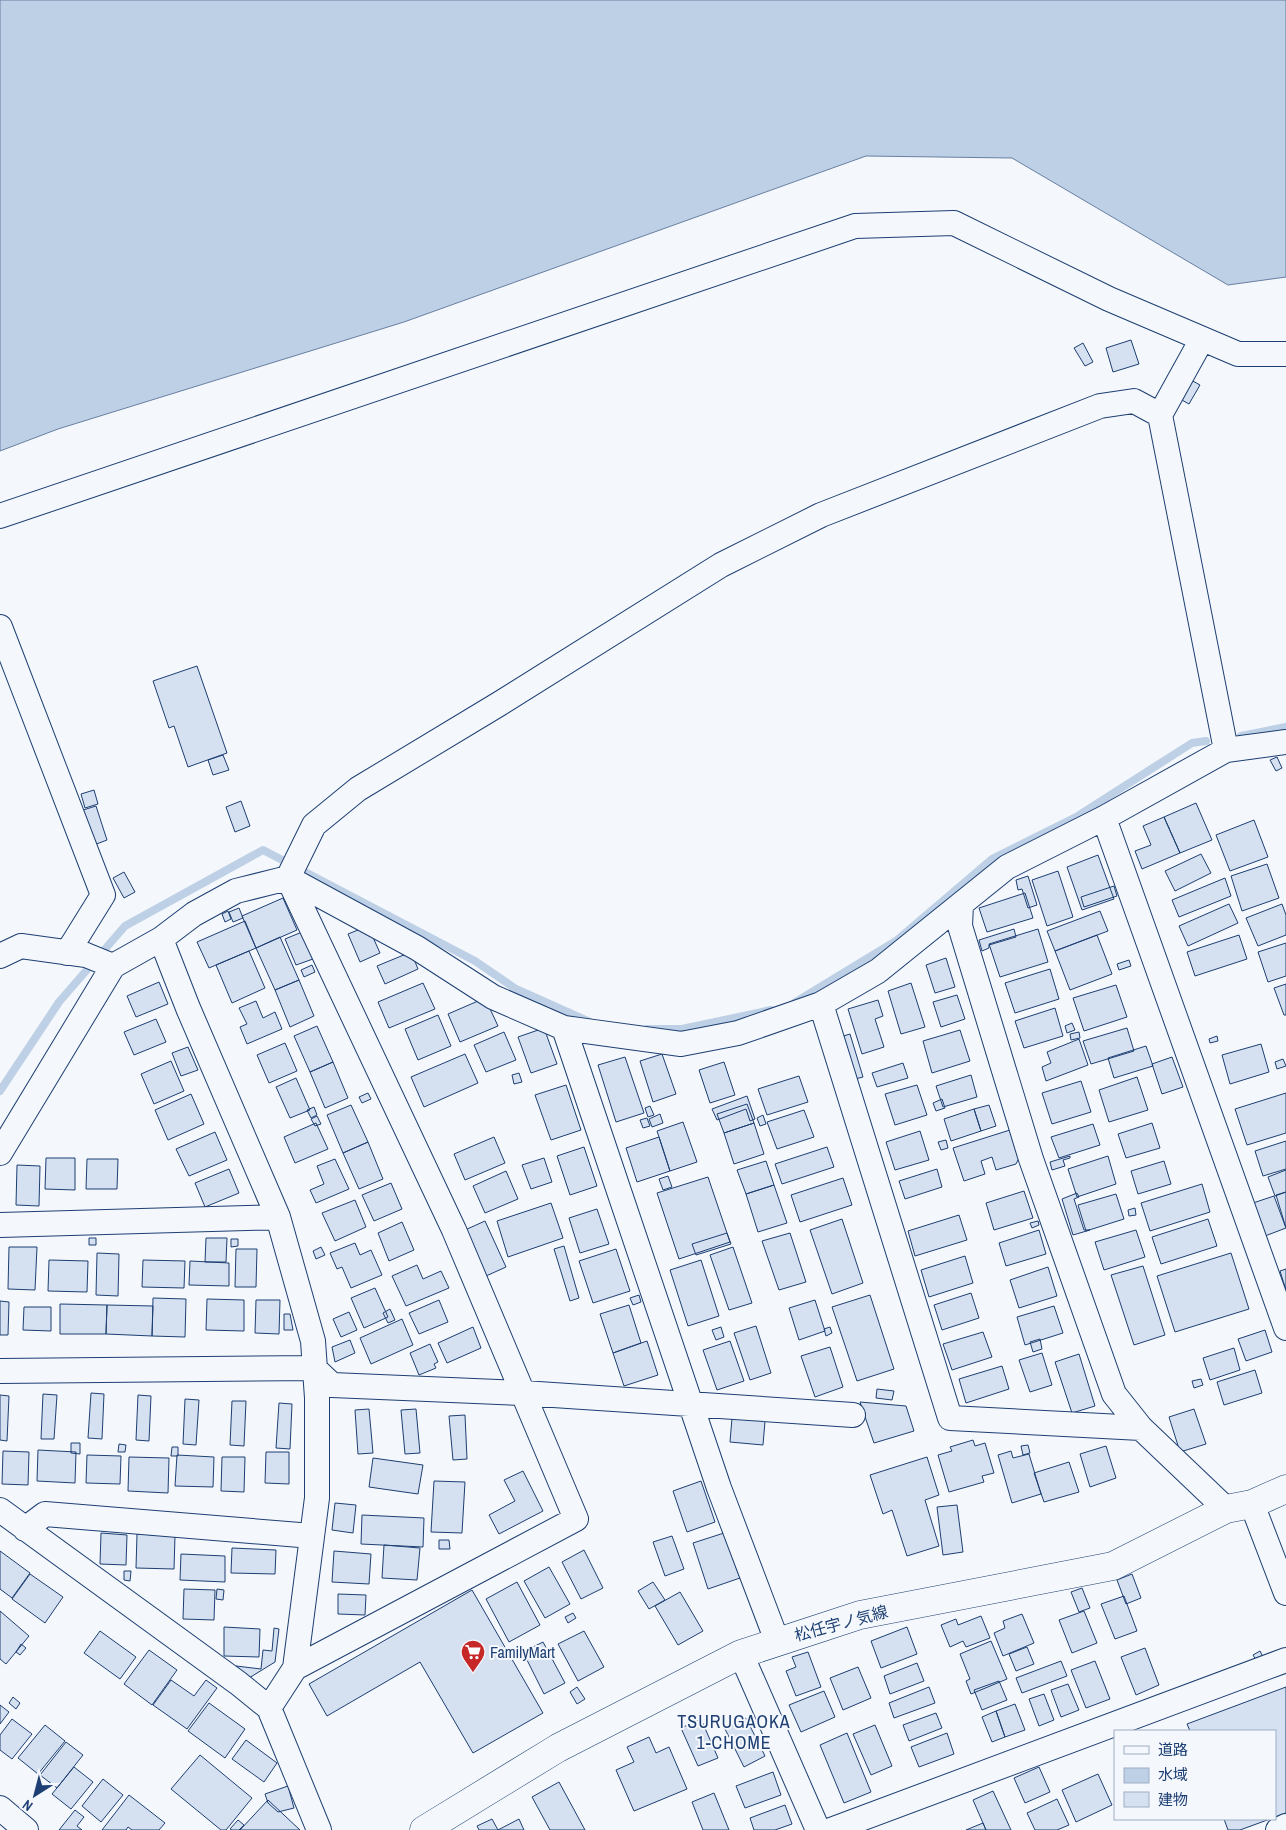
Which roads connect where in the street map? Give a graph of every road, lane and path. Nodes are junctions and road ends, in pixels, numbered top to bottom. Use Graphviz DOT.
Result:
graph roads {
  1 [pos="1202,339"];
  2 [pos="1286,354"];
  3 [pos="1160,415"];
  4 [pos="0,516"];
  5 [pos="0,627"];
  6 [pos="1286,742"];
  7 [pos="1226,750"];
  8 [pos="1104,818"];
  9 [pos="289,877"];
  10 [pos="961,905"];
  11 [pos="161,939"];
  12 [pos="0,956"];
  13 [pos="92,959"];
  14 [pos="821,1004"];
  15 [pos="564,1028"];
  16 [pos="0,1153"];
  17 [pos="278,1217"];
  18 [pos="0,1225"];
  19 [pos="1286,1328"];
  20 [pos="314,1368"];
  21 [pos="0,1371"];
  22 [pos="523,1393"];
  23 [pos="691,1404"];
  24 [pos="853,1415"];
  25 [pos="1141,1428"];
  26 [pos="1286,1489"];
  27 [pos="1252,1504"];
  28 [pos="1226,1509"];
  29 [pos="0,1510"];
  30 [pos="25,1529"];
  31 [pos="312,1536"];
  32 [pos="1285,1587"];
  33 [pos="777,1641"];
  34 [pos="740,1654"];
  35 [pos="1286,1660"];
  36 [pos="295,1668"];
  37 [pos="269,1708"];
  38 [pos="0,1808"];
  39 [pos="1286,1826"];
  40 [pos="26,1830"];
  41 [pos="319,1830"];
  42 [pos="424,1830"];
  43 [pos="818,1830"];
  44 [pos="831,1830"];
  45 [pos="1278,1830"];
  1 -- 2 [label="street"];
  1 -- 3 [label="street"];
  1 -- 4 [label="street"];
  3 -- 7 [label="street"];
  3 -- 9 [label="street"];
  5 -- 13 [label="street"];
  6 -- 7 [label="street"];
  7 -- 8 [label="street"];
  8 -- 10 [label="street"];
  8 -- 19 [label="street"];
  9 -- 11 [label="street"];
  9 -- 15 [label="street"];
  9 -- 22 [label="street"];
  10 -- 14 [label="street"];
  10 -- 25 [label="street"];
  11 -- 13 [label="street"];
  11 -- 17 [label="street"];
  12 -- 13 [label="street"];
  13 -- 16 [label="street"];
  14 -- 15 [label="street"];
  14 -- 25 [label="street"];
  15 -- 23 [label="street"];
  17 -- 18 [label="street"];
  17 -- 20 [label="street"];
  20 -- 21 [label="street"];
  20 -- 22 [label="street"];
  20 -- 31 [label="street"];
  22 -- 23 [label="street"];
  22 -- 36 [label="street"];
  23 -- 24 [label="street"];
  23 -- 33 [label="street"];
  25 -- 28 [label="street"];
  26 -- 27 [label="main road, 松任宇ノ気線"];
  27 -- 28 [label="main road, 松任宇ノ気線"];
  27 -- 32 [label="street"];
  28 -- 33 [label="main road, 松任宇ノ気線"];
  29 -- 30 [label="street"];
  30 -- 31 [label="street"];
  30 -- 37 [label="street"];
  31 -- 36 [label="street"];
  33 -- 34 [label="main road, 松任宇ノ気線"];
  34 -- 42 [label="main road, 松任宇ノ気線"];
  34 -- 43 [label="street"];
  35 -- 44 [label="street"];
  36 -- 37 [label="street"];
  37 -- 41 [label="street"];
  38 -- 40 [label="street"];
  39 -- 45 [label="street"];
}
